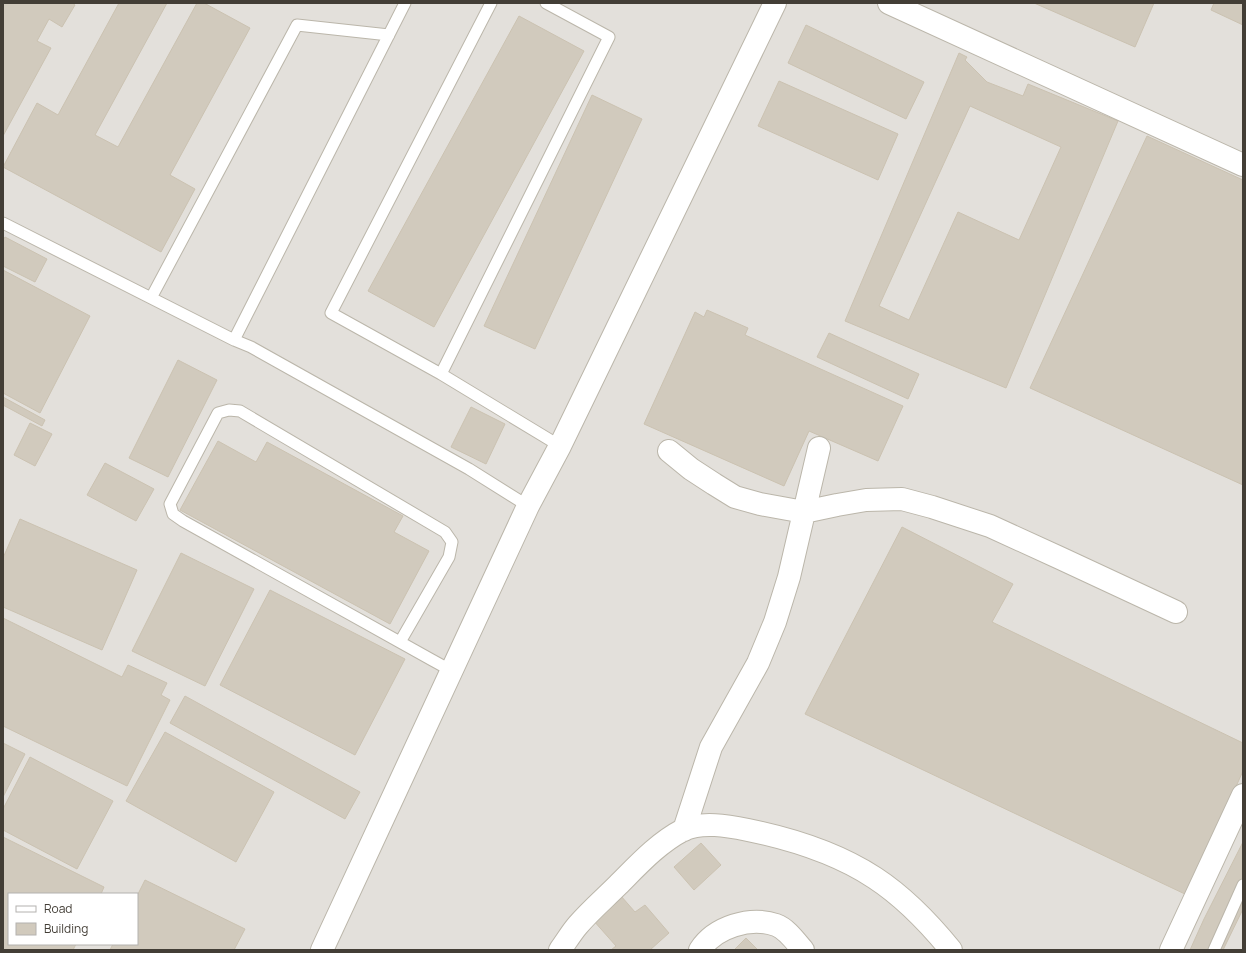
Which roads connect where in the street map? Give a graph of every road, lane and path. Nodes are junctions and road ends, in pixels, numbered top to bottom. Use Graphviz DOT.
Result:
graph roads {
  1 [pos="405,3"];
  2 [pos="491,3"];
  3 [pos="546,3"];
  4 [pos="775,3"];
  5 [pos="889,3"];
  6 [pos="390,35"];
  7 [pos="1243,165"];
  8 [pos="3,223"];
  9 [pos="151,298"];
  10 [pos="234,340"];
  11 [pos="441,374"];
  12 [pos="560,446"];
  13 [pos="819,448"];
  14 [pos="669,451"];
  15 [pos="528,506"];
  16 [pos="804,512"];
  17 [pos="1176,612"];
  18 [pos="400,642"];
  19 [pos="452,671"];
  20 [pos="1243,794"];
  21 [pos="684,830"];
  22 [pos="1243,885"];
  23 [pos="322,950"];
  24 [pos="560,950"];
  25 [pos="700,950"];
  26 [pos="803,950"];
  27 [pos="951,950"];
  28 [pos="1171,950"];
  29 [pos="1214,950"];
  1 -- 6 [label="lane"];
  2 -- 11 [label="lane"];
  3 -- 11 [label="lane"];
  4 -- 12 [label="street"];
  5 -- 7 [label="street"];
  6 -- 9 [label="lane"];
  6 -- 10 [label="lane"];
  8 -- 9 [label="lane"];
  9 -- 10 [label="lane"];
  10 -- 15 [label="lane"];
  11 -- 12 [label="lane"];
  12 -- 15 [label="street"];
  13 -- 16 [label="street"];
  14 -- 16 [label="street"];
  15 -- 19 [label="street"];
  16 -- 17 [label="street"];
  16 -- 21 [label="street"];
  18 -- 18 [label="lane"];
  18 -- 19 [label="lane"];
  19 -- 23 [label="street"];
  20 -- 28 [label="street"];
  21 -- 24 [label="street"];
  21 -- 27 [label="street"];
  22 -- 29 [label="lane"];
  25 -- 26 [label="street"];
}
